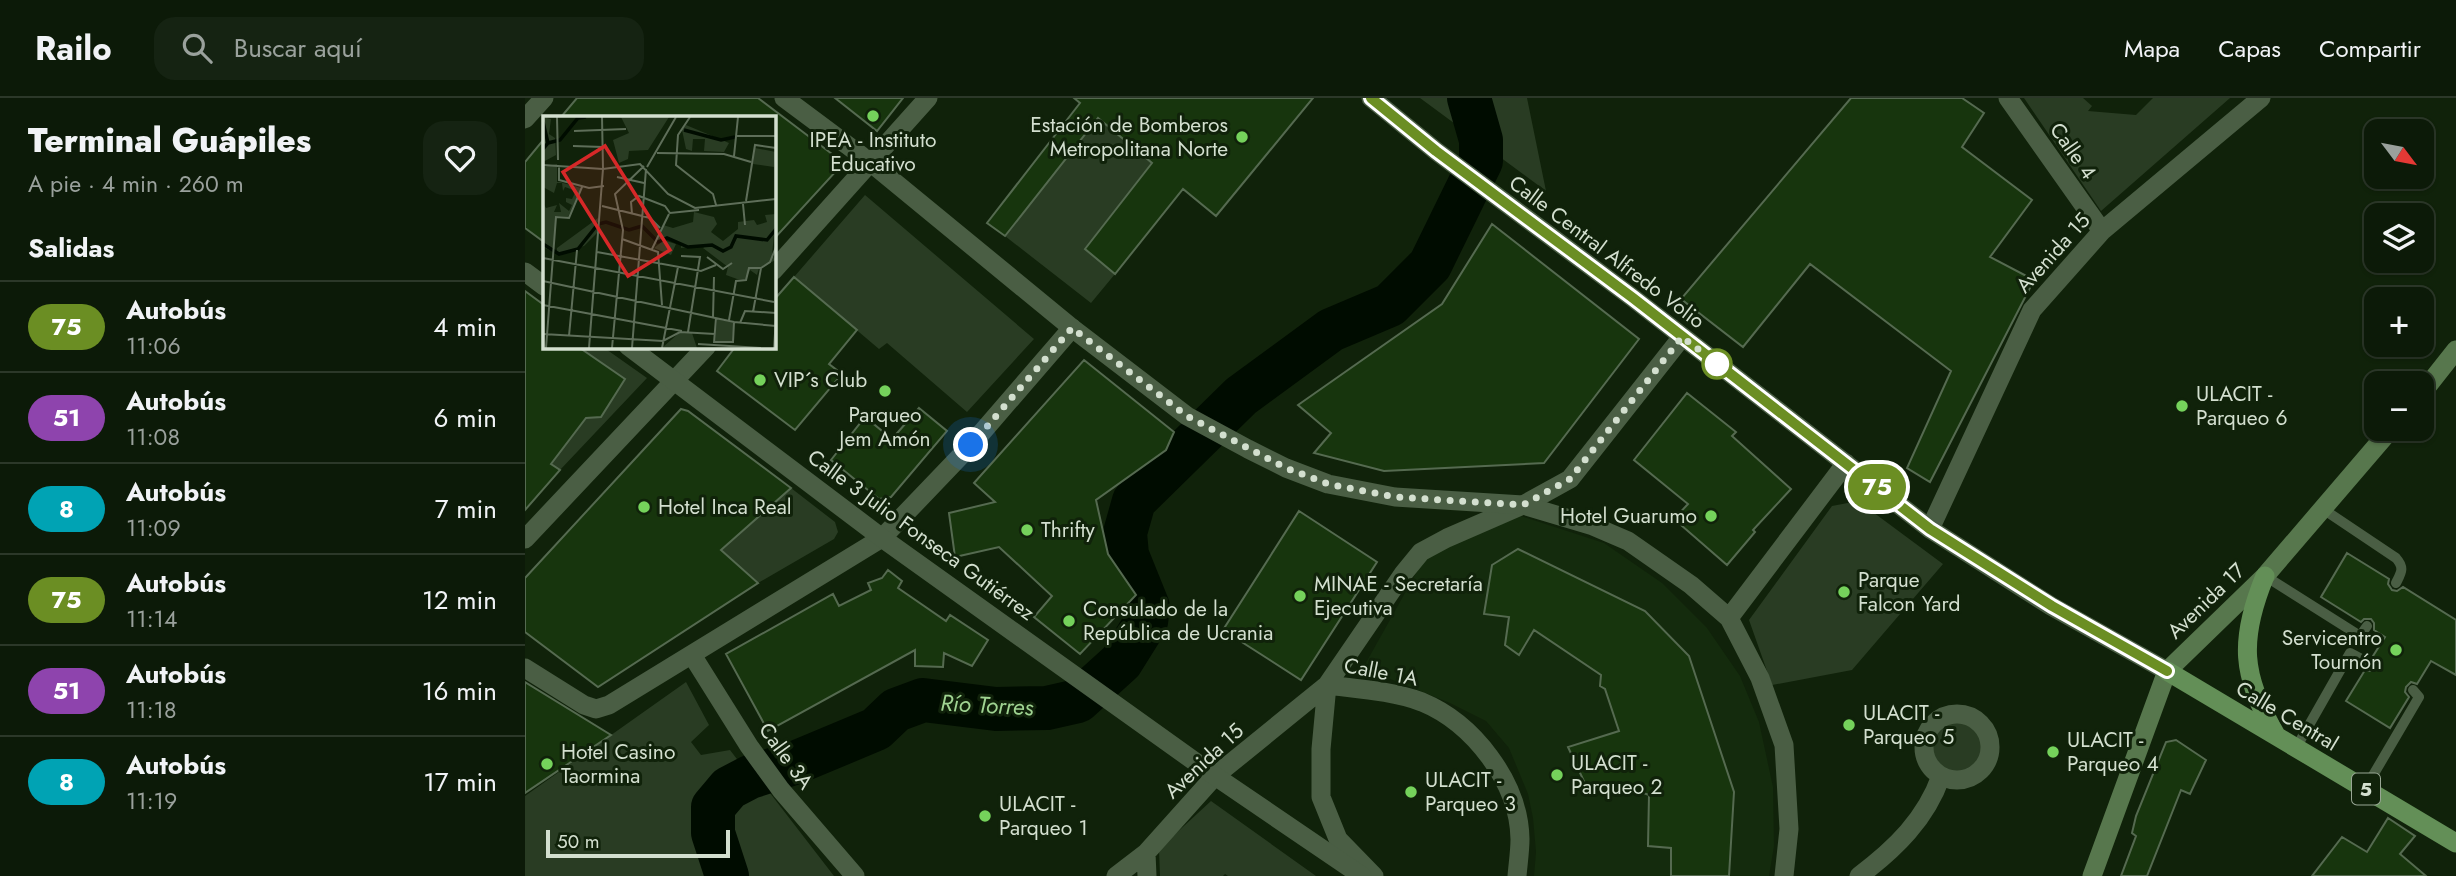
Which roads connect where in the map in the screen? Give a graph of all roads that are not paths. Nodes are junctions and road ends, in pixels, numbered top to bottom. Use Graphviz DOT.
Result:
graph roads {
  1 [pos="544,98"];
  2 [pos="784,98"];
  3 [pos="927,98"];
  4 [pos="1371,98"];
  5 [pos="2008,98"];
  6 [pos="2261,98"];
  7 [pos="525,119"];
  8 [pos="870,162"];
  9 [pos="2102,231"];
  10 [pos="775,269"];
  11 [pos="525,272"];
  12 [pos="543,285"];
  13 [pos="1072,328"];
  14 [pos="1682,337"];
  15 [pos="631,348"];
  16 [pos="705,348"];
  17 [pos="2456,350"];
  18 [pos="2434,378"];
  19 [pos="676,381"];
  20 [pos="2381,441"];
  21 [pos="1846,463"];
  22 [pos="1523,505"];
  23 [pos="2323,509"];
  24 [pos="1930,529"];
  25 [pos="882,538"];
  26 [pos="525,539"];
  27 [pos="2265,576"];
  28 [pos="2396,583"];
  29 [pos="1729,618"];
  30 [pos="2367,626"];
  31 [pos="2360,636"];
  32 [pos="2350,653"];
  33 [pos="692,655"];
  34 [pos="2369,663"];
  35 [pos="525,668"];
  36 [pos="2167,671"];
  37 [pos="1327,684"];
  38 [pos="2413,690"];
  39 [pos="2276,736"];
  40 [pos="2296,748"];
  41 [pos="1215,776"];
  42 [pos="1941,776"];
  43 [pos="2365,789"];
  44 [pos="2456,843"];
  45 [pos="1146,853"];
  46 [pos="855,876"];
  47 [pos="1116,876"];
  48 [pos="1147,876"];
  49 [pos="1362,876"];
  50 [pos="1374,876"];
  51 [pos="1517,876"];
  52 [pos="1784,876"];
  53 [pos="1860,876"];
  54 [pos="2092,876"];
  1 -- 7 [label="street"];
  2 -- 8 [label="street"];
  3 -- 8 [label="street"];
  4 -- 14 [label="street, Calle Central Alfredo Volio"];
  5 -- 9 [label="street, Calle 4"];
  6 -- 9 [label="street, Avenida 15"];
  8 -- 10 [label="street"];
  8 -- 13 [label="street"];
  9 -- 24 [label="street, Avenida 15"];
  11 -- 12 [label="street"];
  13 -- 22 [label="street"];
  13 -- 25 [label="street"];
  14 -- 21 [label="street, Calle Central Alfredo Volio"];
  14 -- 22 [label="street, Avenida 15"];
  15 -- 19 [label="street, Calle 3 Julio Fonseca Gutiérrez"];
  16 -- 19 [label="street"];
  17 -- 18 [label="main road"];
  19 -- 25 [label="street, Calle 3 Julio Fonseca Gutiérrez"];
  19 -- 26 [label="street"];
  20 -- 23 [label="main road, Avenida 17"];
  21 -- 24 [label="street, Calle Central Alfredo Volio"];
  21 -- 29 [label="street"];
  22 -- 29 [label="street"];
  22 -- 37 [label="street, Avenida 15"];
  23 -- 27 [label="main road, Avenida 17"];
  23 -- 28 [label="lane"];
  24 -- 36 [label="street, Calle Central Alfredo Volio"];
  25 -- 33 [label="street"];
  25 -- 41 [label="street, Calle 3 Julio Fonseca Gutiérrez"];
  27 -- 31 [label="lane"];
  27 -- 36 [label="main road, Avenida 17"];
  27 -- 39 [label="main road"];
  29 -- 52 [label="street"];
  30 -- 31 [label="lane"];
  31 -- 32 [label="lane"];
  32 -- 34 [label="lane"];
  32 -- 40 [label="lane"];
  33 -- 35 [label="street"];
  33 -- 46 [label="street, Calle 3A"];
  36 -- 39 [label="main road, Calle Central / 5"];
  36 -- 54 [label="main road, Avenida 17"];
  37 -- 41 [label="street, Avenida 15"];
  37 -- 50 [label="street, Avenida 15"];
  37 -- 51 [label="street, Calle 1A"];
  38 -- 43 [label="lane"];
  39 -- 40 [label="main road, Calle Central / 5"];
  40 -- 43 [label="main road, Calle Central / 5"];
  41 -- 45 [label="street, Avenida 15"];
  41 -- 49 [label="street, Calle 3 Julio Fonseca Gutiérrez"];
  42 -- 53 [label="street"];
  43 -- 44 [label="main road, Calle Central / 5"];
  45 -- 47 [label="street, Avenida 15"];
  45 -- 48 [label="street"];
}
